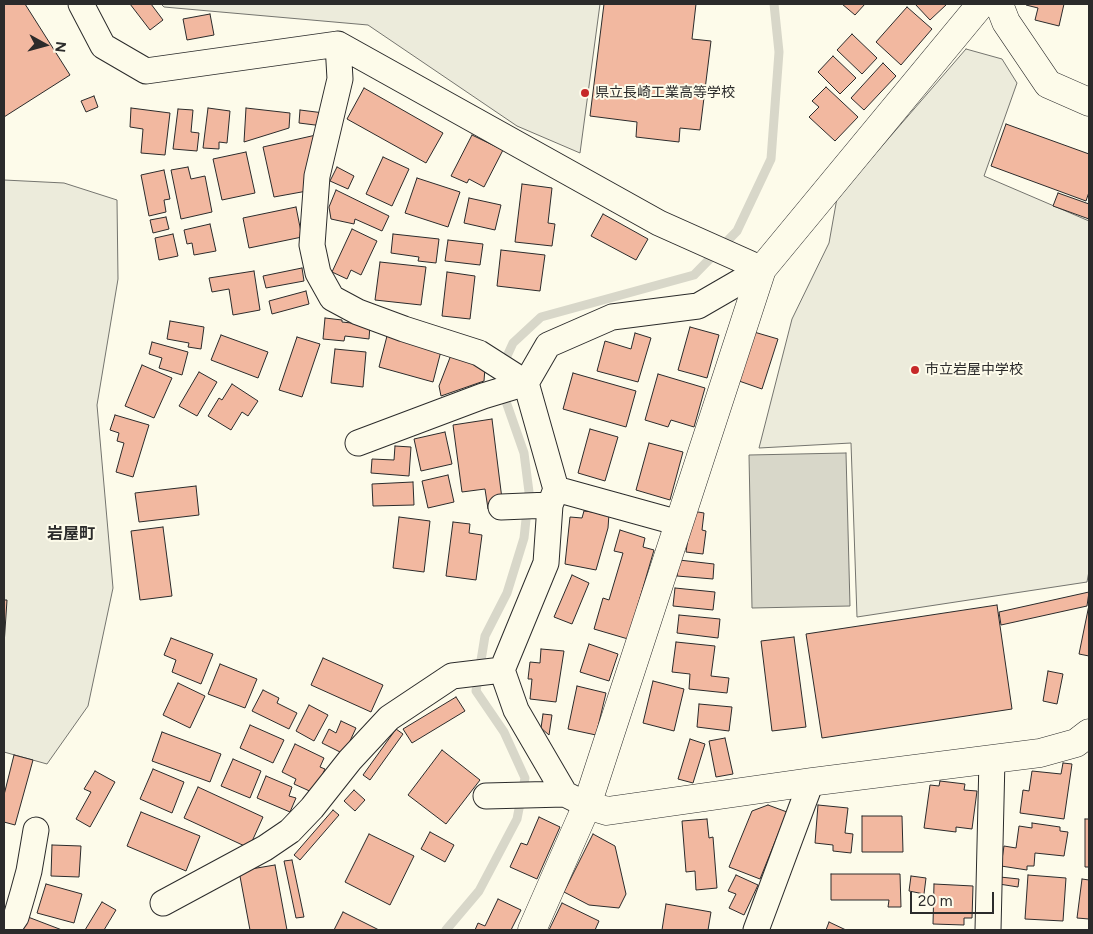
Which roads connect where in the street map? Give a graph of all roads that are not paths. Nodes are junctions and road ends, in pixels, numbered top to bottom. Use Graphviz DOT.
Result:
graph roads {
  1 [pos="81,4"];
  2 [pos="981,4"];
  3 [pos="999,4"];
  4 [pos="338,44"];
  5 [pos="1089,102"];
  6 [pos="762,269"];
  7 [pos="526,383"];
  8 [pos="358,443"];
  9 [pos="553,497"];
  10 [pos="501,507"];
  11 [pos="679,523"];
  12 [pos="502,670"];
  13 [pos="1089,733"];
  14 [pos="992,759"];
  15 [pos="812,782"];
  16 [pos="486,796"];
  17 [pos="576,799"];
  18 [pos="36,830"];
  19 [pos="164,904"];
  20 [pos="7,930"];
  21 [pos="532,930"];
  22 [pos="756,930"];
  23 [pos="988,930"];
  1 -- 4 [label="street"];
  2 -- 6 [label="street"];
  3 -- 5 [label="street"];
  4 -- 6 [label="street"];
  4 -- 7 [label="street"];
  6 -- 7 [label="street"];
  6 -- 11 [label="street"];
  7 -- 8 [label="street"];
  7 -- 9 [label="street"];
  9 -- 10 [label="street"];
  9 -- 11 [label="street"];
  9 -- 12 [label="street"];
  11 -- 17 [label="street"];
  12 -- 17 [label="street"];
  12 -- 19 [label="street"];
  13 -- 14 [label="street"];
  14 -- 15 [label="street"];
  14 -- 23 [label="street"];
  15 -- 17 [label="street"];
  15 -- 22 [label="street"];
  16 -- 17 [label="street"];
  17 -- 21 [label="street"];
  18 -- 20 [label="street"];
}
